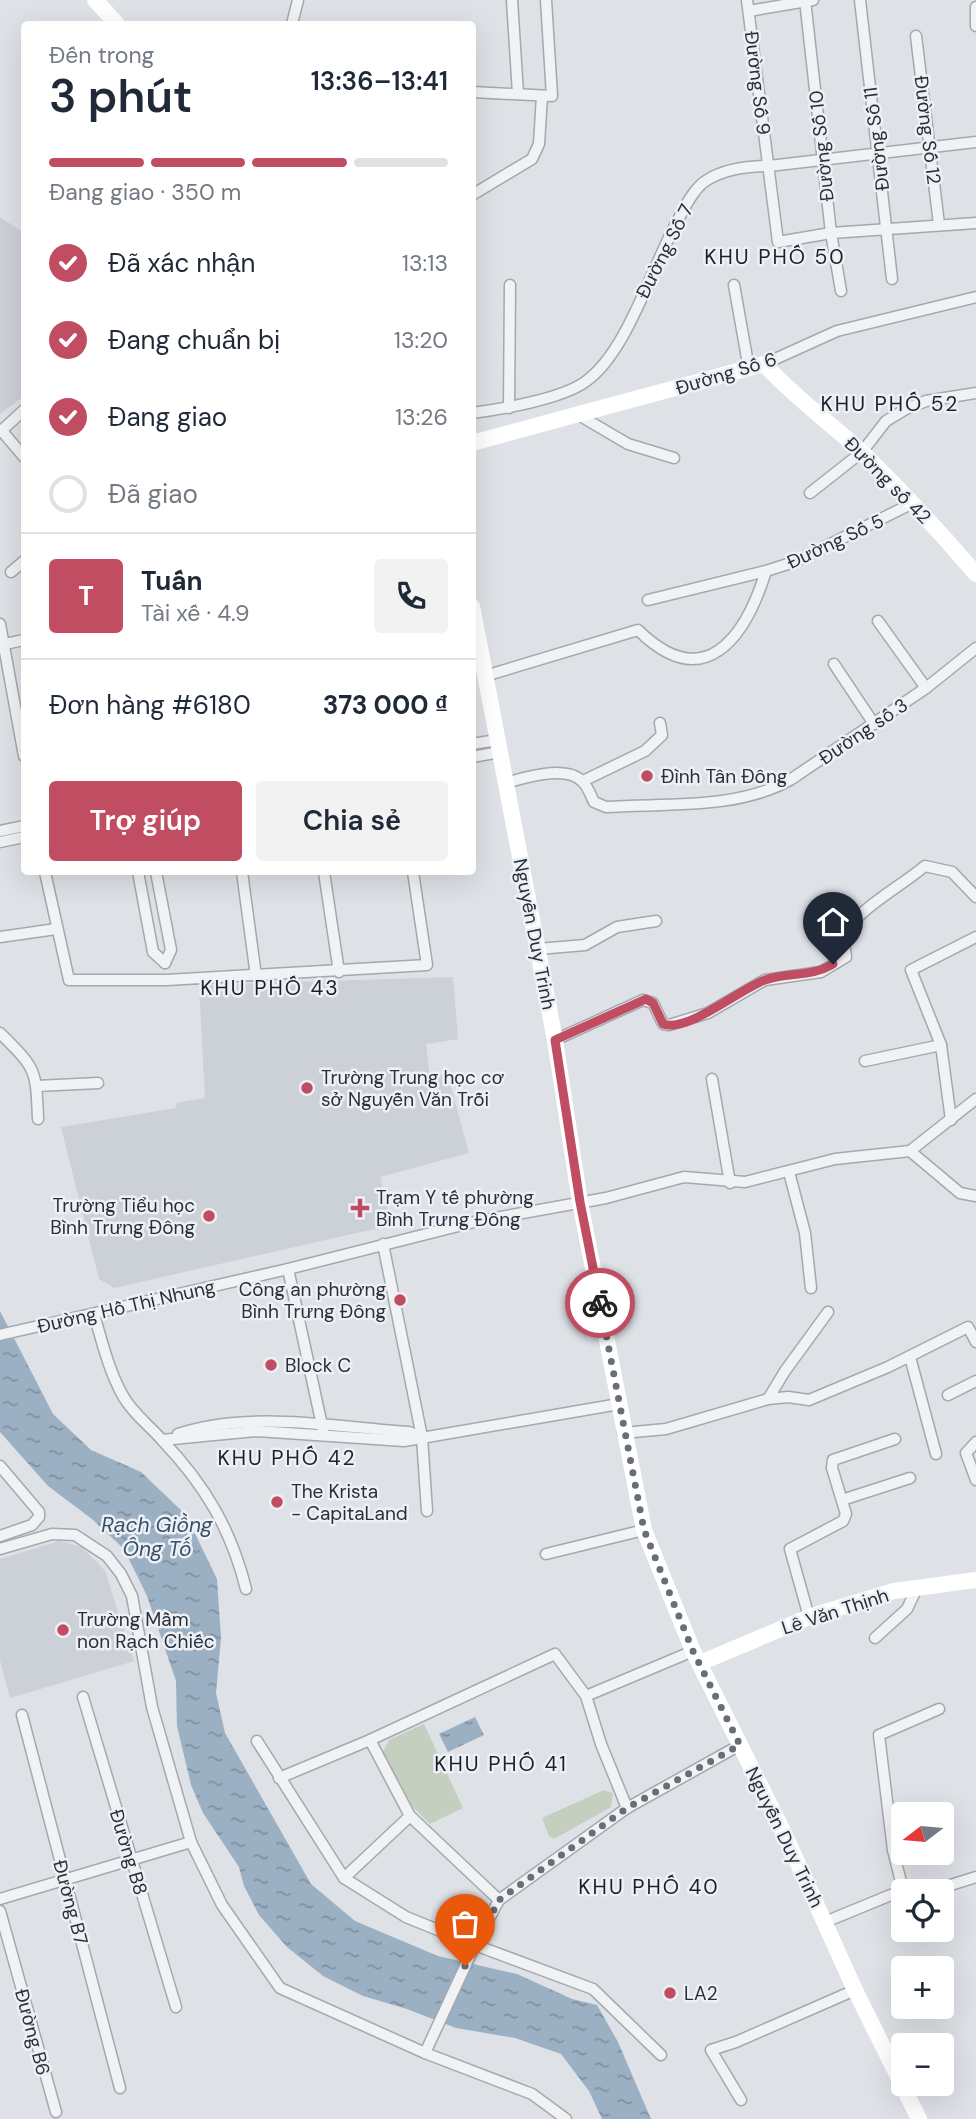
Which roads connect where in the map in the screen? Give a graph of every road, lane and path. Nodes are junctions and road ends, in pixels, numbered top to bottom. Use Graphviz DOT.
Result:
graph roads {
  1 [pos="94,0"];
  2 [pos="298,0"];
  3 [pos="512,0"];
  4 [pos="546,0"];
  5 [pos="805,0"];
  6 [pos="813,0"];
  7 [pos="859,0"];
  8 [pos="748,6"];
  9 [pos="976,6"];
  10 [pos="115,21"];
  11 [pos="293,21"];
  12 [pos="976,26"];
  13 [pos="916,36"];
  14 [pos="476,92"];
  15 [pos="518,94"];
  16 [pos="542,96"];
  17 [pos="976,142"];
  18 [pos="931,149"];
  19 [pos="878,154"];
  20 [pos="823,161"];
  21 [pos="769,166"];
  22 [pos="476,193"];
  23 [pos="976,223"];
  24 [pos="939,224"];
  25 [pos="887,230"];
  26 [pos="831,233"];
  27 [pos="892,279"];
  28 [pos="510,285"];
  29 [pos="734,285"];
  30 [pos="841,291"];
  31 [pos="976,297"];
  32 [pos="756,367"];
  33 [pos="976,393"];
  34 [pos="509,408"];
  35 [pos="476,412"];
  36 [pos="21,413"];
  37 [pos="577,414"];
  38 [pos="1,431"];
  39 [pos="476,442"];
  40 [pos="862,452"];
  41 [pos="21,454"];
  42 [pos="674,458"];
  43 [pos="810,493"];
  44 [pos="913,503"];
  45 [pos="21,564"];
  46 [pos="766,571"];
  47 [pos="11,572"];
  48 [pos="976,574"];
  49 [pos="648,600"];
  50 [pos="877,621"];
  51 [pos="1,624"];
  52 [pos="476,628"];
  53 [pos="21,641"];
  54 [pos="2,645"];
  55 [pos="976,648"];
  56 [pos="834,664"];
  57 [pos="485,676"];
  58 [pos="926,688"];
  59 [pos="660,723"];
  60 [pos="874,723"];
  61 [pos="21,741"];
  62 [pos="476,744"];
  63 [pos="499,746"];
  64 [pos="476,755"];
  65 [pos="583,781"];
  66 [pos="506,783"];
  67 [pos="21,827"];
  68 [pos="0,831"];
  69 [pos="21,838"];
  70 [pos="0,842"];
  71 [pos="46,875"];
  72 [pos="139,875"];
  73 [pos="157,875"];
  74 [pos="242,875"];
  75 [pos="324,875"];
  76 [pos="413,875"];
  77 [pos="976,897"];
  78 [pos="656,921"];
  79 [pos="56,929"];
  80 [pos="0,937"];
  81 [pos="976,937"];
  82 [pos="538,949"];
  83 [pos="164,963"];
  84 [pos="339,972"];
  85 [pos="256,976"];
  86 [pos="167,980"];
  87 [pos="0,1032"];
  88 [pos="555,1040"];
  89 [pos="941,1045"];
  90 [pos="865,1061"];
  91 [pos="712,1079"];
  92 [pos="98,1083"];
  93 [pos="37,1086"];
  94 [pos="976,1099"];
  95 [pos="38,1119"];
  96 [pos="951,1120"];
  97 [pos="910,1151"];
  98 [pos="789,1172"];
  99 [pos="730,1183"];
  100 [pos="976,1196"];
  101 [pos="580,1202"];
  102 [pos="383,1244"];
  103 [pos="288,1269"];
  104 [pos="811,1288"];
  105 [pos="828,1312"];
  106 [pos="94,1314"];
  107 [pos="0,1335"];
  108 [pos="976,1342"];
  109 [pos="910,1357"];
  110 [pos="976,1381"];
  111 [pos="948,1395"];
  112 [pos="768,1399"];
  113 [pos="619,1404"];
  114 [pos="322,1429"];
  115 [pos="623,1433"];
  116 [pos="422,1437"];
  117 [pos="895,1439"];
  118 [pos="162,1440"];
  119 [pos="976,1442"];
  120 [pos="936,1454"];
  121 [pos="0,1466"];
  122 [pos="910,1478"];
  123 [pos="976,1480"];
  124 [pos="842,1500"];
  125 [pos="427,1511"];
  126 [pos="644,1530"];
  127 [pos="0,1536"];
  128 [pos="0,1549"];
  129 [pos="545,1554"];
  130 [pos="976,1580"];
  131 [pos="917,1588"];
  132 [pos="246,1589"];
  133 [pos="809,1617"];
  134 [pos="874,1638"];
  135 [pos="696,1657"];
  136 [pos="586,1696"];
  137 [pos="83,1697"];
  138 [pos="939,1709"];
  139 [pos="22,1715"];
  140 [pos="370,1740"];
  141 [pos="257,1741"];
  142 [pos="740,1745"];
  143 [pos="279,1778"];
  144 [pos="627,1808"];
  145 [pos="410,1816"];
  146 [pos="191,1842"];
  147 [pos="132,1860"];
  148 [pos="344,1878"];
  149 [pos="900,1879"];
  150 [pos="975,1879"];
  151 [pos="65,1880"];
  152 [pos="954,1885"];
  153 [pos="891,1895"];
  154 [pos="0,1899"];
  155 [pos="499,1900"];
  156 [pos="0,1911"];
  157 [pos="825,1922"];
  158 [pos="475,1945"];
  159 [pos="855,1990"];
  160 [pos="176,2007"];
  161 [pos="425,2053"];
  162 [pos="661,2056"];
  163 [pos="120,2088"];
  164 [pos="741,2100"];
  165 [pos="55,2112"];
  166 [pos="566,2119"];
  167 [pos="919,2119"];
  1 -- 10 [label="main road"];
  2 -- 11 [label="street"];
  3 -- 15 [label="street"];
  4 -- 16 [label="street"];
  5 -- 6 [label="street"];
  5 -- 8 [label="street"];
  5 -- 20 [label="street, Đường Số 10"];
  7 -- 19 [label="street, Đường Số 11"];
  8 -- 21 [label="street, Đường Số 9"];
  9 -- 12 [label="street"];
  13 -- 18 [label="street, Đường Số 12"];
  14 -- 15 [label="street"];
  15 -- 16 [label="street"];
  16 -- 22 [label="street"];
  17 -- 18 [label="street, Đường Số 7"];
  18 -- 19 [label="street, Đường Số 7"];
  18 -- 24 [label="street, Đường Số 12"];
  19 -- 20 [label="street, Đường Số 7"];
  19 -- 25 [label="street, Đường Số 11"];
  20 -- 21 [label="street, Đường Số 7"];
  20 -- 26 [label="street, Đường Số 10"];
  21 -- 26 [label="street, Đường Số 9"];
  21 -- 34 [label="street, Đường Số 7"];
  23 -- 24 [label="street"];
  24 -- 25 [label="street"];
  25 -- 26 [label="street"];
  25 -- 27 [label="street, Đường Số 11"];
  26 -- 30 [label="street, Đường Số 10"];
  28 -- 34 [label="street"];
  29 -- 32 [label="street"];
  31 -- 32 [label="street, Đường Số 6"];
  32 -- 37 [label="main road, Đường Số 6"];
  32 -- 40 [label="main road, Đường số 42"];
  33 -- 40 [label="street"];
  34 -- 35 [label="street, Đường Số 7"];
  36 -- 38 [label="street"];
  37 -- 39 [label="main road, Đường Số 6"];
  37 -- 42 [label="street"];
  38 -- 41 [label="street"];
  40 -- 43 [label="street"];
  40 -- 44 [label="main road, Đường số 42"];
  44 -- 46 [label="street, Đường Số 5"];
  44 -- 48 [label="main road, Đường số 42"];
  45 -- 47 [label="street"];
  46 -- 49 [label="street"];
  46 -- 57 [label="street, Đường Số 5"];
  50 -- 58 [label="street"];
  51 -- 54 [label="street"];
  52 -- 57 [label="main road, Nguyễn Duy Trinh"];
  53 -- 54 [label="street"];
  54 -- 61 [label="street"];
  55 -- 58 [label="street, Đường số 3"];
  56 -- 60 [label="street"];
  57 -- 63 [label="main road, Nguyễn Duy Trinh"];
  58 -- 60 [label="street, Đường số 3"];
  59 -- 65 [label="street"];
  60 -- 65 [label="street, Đường số 3"];
  62 -- 63 [label="street"];
  63 -- 64 [label="street"];
  63 -- 66 [label="main road, Nguyễn Duy Trinh"];
  65 -- 66 [label="street"];
  66 -- 82 [label="main road, Nguyễn Duy Trinh"];
  67 -- 68 [label="street"];
  69 -- 70 [label="street"];
  71 -- 79 [label="street"];
  72 -- 83 [label="street"];
  73 -- 83 [label="street"];
  74 -- 85 [label="street"];
  75 -- 84 [label="street"];
  76 -- 84 [label="street"];
  77 -- 88 [label="street"];
  78 -- 82 [label="street"];
  79 -- 80 [label="street"];
  79 -- 86 [label="street"];
  81 -- 89 [label="street"];
  82 -- 88 [label="main road, Nguyễn Duy Trinh"];
  83 -- 86 [label="street"];
  84 -- 85 [label="street"];
  85 -- 86 [label="street"];
  87 -- 93 [label="street"];
  88 -- 101 [label="main road, Nguyễn Duy Trinh"];
  89 -- 90 [label="street"];
  89 -- 96 [label="street"];
  91 -- 99 [label="street"];
  92 -- 93 [label="street"];
  93 -- 95 [label="street"];
  94 -- 96 [label="street"];
  96 -- 97 [label="street"];
  97 -- 98 [label="street, Đường Hồ Thị Nhung"];
  97 -- 100 [label="street"];
  98 -- 99 [label="street, Đường Hồ Thị Nhung"];
  98 -- 104 [label="street"];
  99 -- 101 [label="street, Đường Hồ Thị Nhung"];
  101 -- 102 [label="street, Đường Hồ Thị Nhung"];
  101 -- 113 [label="main road, Nguyễn Duy Trinh"];
  102 -- 103 [label="street, Đường Hồ Thị Nhung"];
  102 -- 116 [label="street"];
  103 -- 106 [label="street, Đường Hồ Thị Nhung"];
  103 -- 114 [label="street"];
  105 -- 112 [label="street"];
  106 -- 107 [label="street, Đường Hồ Thị Nhung"];
  106 -- 118 [label="street"];
  108 -- 109 [label="street"];
  109 -- 112 [label="street"];
  109 -- 120 [label="street"];
  110 -- 111 [label="street"];
  112 -- 115 [label="street"];
  113 -- 115 [label="main road, Nguyễn Duy Trinh"];
  113 -- 116 [label="street"];
  114 -- 116 [label="street"];
  114 -- 118 [label="street"];
  115 -- 126 [label="main road, Nguyễn Duy Trinh"];
  116 -- 125 [label="street"];
  117 -- 124 [label="street"];
  118 -- 132 [label="street"];
  119 -- 123 [label="street"];
  121 -- 127 [label="street"];
  122 -- 124 [label="street"];
  124 -- 133 [label="street"];
  126 -- 129 [label="street"];
  126 -- 135 [label="main road, Nguyễn Duy Trinh"];
  128 -- 146 [label="street"];
  130 -- 131 [label="main road, Lê Văn Thịnh"];
  131 -- 133 [label="main road, Lê Văn Thịnh"];
  131 -- 134 [label="street"];
  133 -- 135 [label="main road, Lê Văn Thịnh"];
  135 -- 136 [label="street"];
  135 -- 142 [label="main road, Nguyễn Duy Trinh"];
  136 -- 140 [label="street"];
  136 -- 144 [label="street"];
  137 -- 147 [label="street, Đường B8"];
  138 -- 149 [label="street"];
  139 -- 151 [label="street, Đường B7"];
  140 -- 143 [label="street"];
  140 -- 145 [label="street"];
  141 -- 143 [label="street"];
  142 -- 144 [label="street"];
  142 -- 157 [label="main road, Nguyễn Duy Trinh"];
  143 -- 148 [label="street"];
  144 -- 155 [label="street"];
  145 -- 148 [label="street"];
  145 -- 155 [label="street"];
  146 -- 147 [label="street"];
  146 -- 161 [label="street"];
  147 -- 151 [label="street"];
  147 -- 160 [label="street, Đường B8"];
  148 -- 158 [label="street"];
  150 -- 152 [label="street"];
  151 -- 154 [label="street"];
  151 -- 163 [label="street, Đường B7"];
  153 -- 157 [label="street"];
  155 -- 158 [label="street"];
  156 -- 165 [label="street, Đường B6"];
  157 -- 159 [label="main road, Nguyễn Duy Trinh"];
  158 -- 161 [label="street"];
  158 -- 162 [label="street"];
  159 -- 164 [label="street"];
  159 -- 167 [label="main road, Nguyễn Duy Trinh"];
  161 -- 166 [label="street"];
}
